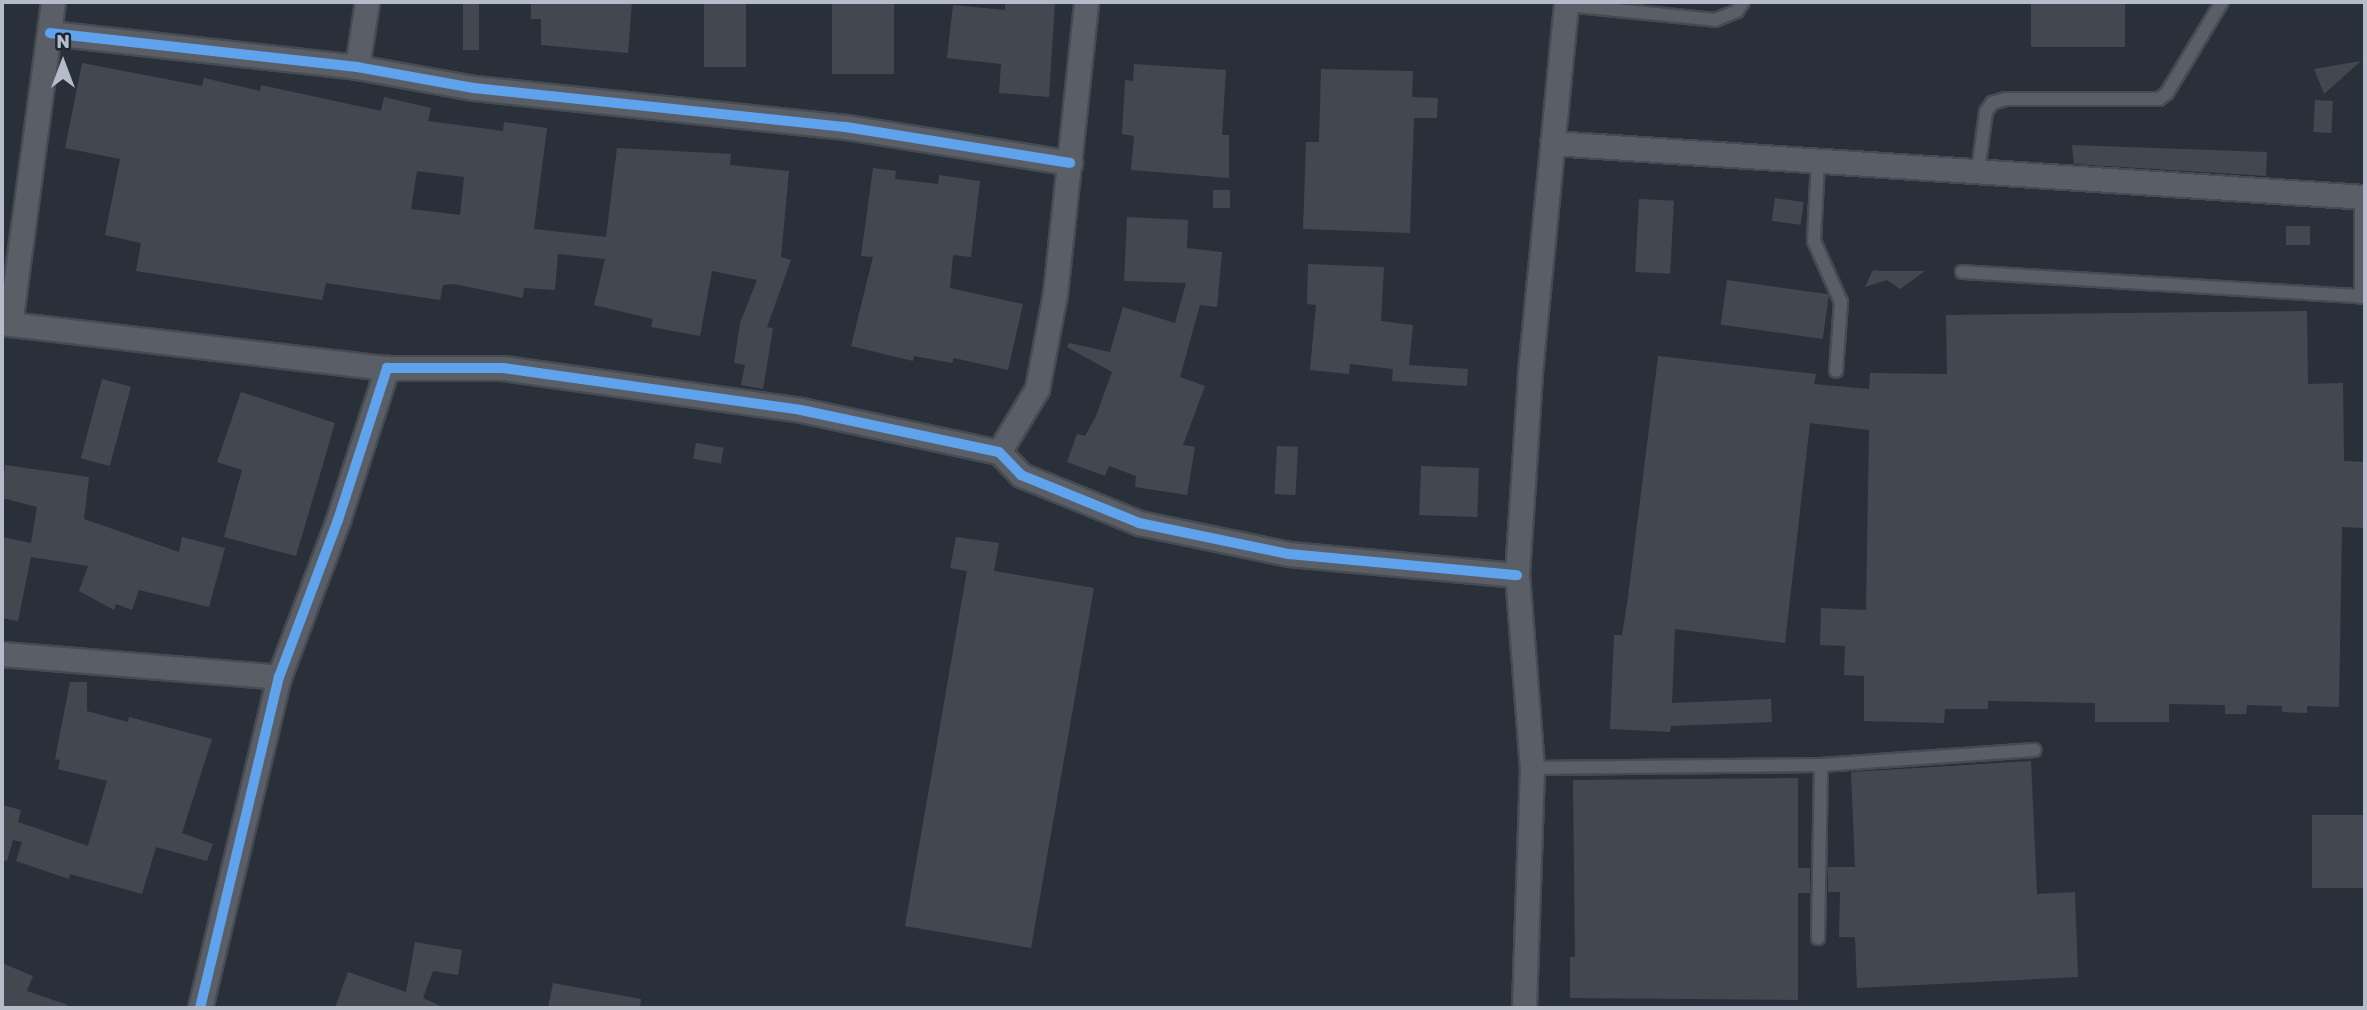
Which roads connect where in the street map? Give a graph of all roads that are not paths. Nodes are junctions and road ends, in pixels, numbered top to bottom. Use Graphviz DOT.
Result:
graph roads {
  1 [pos="53,2"];
  2 [pos="367,2"];
  3 [pos="1086,2"];
  4 [pos="1743,2"];
  5 [pos="2222,2"];
  6 [pos="1566,4"];
  7 [pos="50,33"];
  8 [pos="358,67"];
  9 [pos="1552,143"];
  10 [pos="1818,161"];
  11 [pos="1070,163"];
  12 [pos="1978,172"];
  13 [pos="2363,197"];
  14 [pos="1962,272"];
  15 [pos="2363,297"];
  16 [pos="6,324"];
  17 [pos="387,368"];
  18 [pos="1836,371"];
  19 [pos="999,453"];
  20 [pos="1517,575"];
  21 [pos="2,654"];
  22 [pos="279,677"];
  23 [pos="2034,750"];
  24 [pos="1821,765"];
  25 [pos="1532,768"];
  26 [pos="1818,938"];
  27 [pos="200,1008"];
  28 [pos="1524,1008"];
  1 -- 7 [label="street"];
  2 -- 8 [label="street"];
  3 -- 11 [label="street"];
  4 -- 6 [label="lane"];
  5 -- 12 [label="lane"];
  6 -- 9 [label="street"];
  7 -- 8 [label="street"];
  7 -- 16 [label="street"];
  8 -- 11 [label="street"];
  9 -- 10 [label="street"];
  9 -- 20 [label="street"];
  10 -- 12 [label="street"];
  10 -- 18 [label="lane"];
  11 -- 19 [label="street"];
  12 -- 13 [label="street"];
  13 -- 15 [label="lane"];
  14 -- 15 [label="lane"];
  16 -- 17 [label="street"];
  17 -- 19 [label="street"];
  17 -- 22 [label="street"];
  19 -- 20 [label="street"];
  20 -- 25 [label="street"];
  21 -- 22 [label="street"];
  22 -- 27 [label="street"];
  23 -- 24 [label="lane"];
  24 -- 25 [label="lane"];
  24 -- 26 [label="lane"];
  25 -- 28 [label="street"];
}
